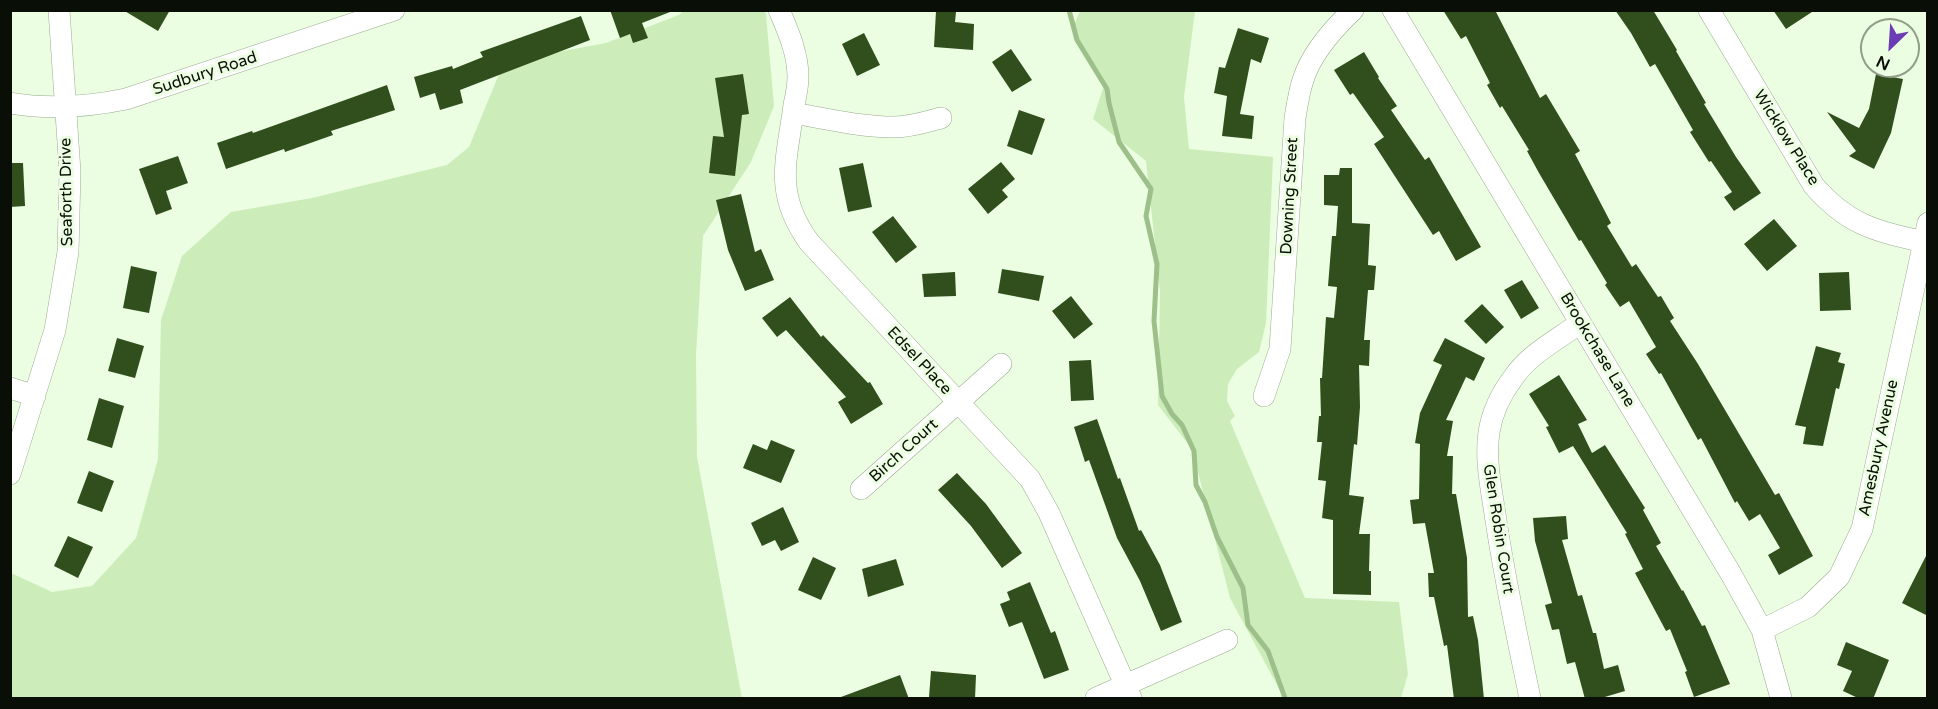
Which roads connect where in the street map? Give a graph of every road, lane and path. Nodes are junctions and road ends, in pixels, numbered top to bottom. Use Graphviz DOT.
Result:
graph roads {
  1 [pos="59,10"];
  2 [pos="394,10"];
  3 [pos="779,10"];
  4 [pos="1353,10"];
  5 [pos="1393,10"];
  6 [pos="1709,10"];
  7 [pos="10,103"];
  8 [pos="65,108"];
  9 [pos="793,113"];
  10 [pos="941,118"];
  11 [pos="1926,236"];
  12 [pos="1580,323"];
  13 [pos="1001,364"];
  14 [pos="10,388"];
  15 [pos="35,396"];
  16 [pos="1264,396"];
  17 [pos="958,402"];
  18 [pos="10,474"];
  19 [pos="861,489"];
  20 [pos="1762,630"];
  21 [pos="1227,640"];
  22 [pos="1129,692"];
  23 [pos="1096,699"];
  24 [pos="1530,699"];
  25 [pos="1781,699"];
  1 -- 8 [label="street, Seaforth Drive"];
  2 -- 8 [label="street, Sudbury Road"];
  3 -- 9 [label="street, Edsel Place"];
  4 -- 16 [label="street, Downing Street"];
  5 -- 12 [label="street, Brookchase Lane"];
  6 -- 11 [label="street, Wicklow Place"];
  7 -- 8 [label="street, Sudbury Road"];
  8 -- 15 [label="street, Seaforth Drive"];
  9 -- 10 [label="street"];
  9 -- 17 [label="street, Edsel Place"];
  11 -- 20 [label="street, Amesbury Avenue"];
  12 -- 20 [label="street, Brookchase Lane"];
  12 -- 24 [label="street, Glen Robin Court"];
  13 -- 17 [label="street, Birch Court"];
  14 -- 15 [label="street"];
  15 -- 18 [label="street, Seaforth Drive"];
  17 -- 19 [label="street, Birch Court"];
  17 -- 22 [label="street, Edsel Place"];
  20 -- 25 [label="street, Brookchase Lane"];
  21 -- 22 [label="street"];
  22 -- 23 [label="street"];
}
